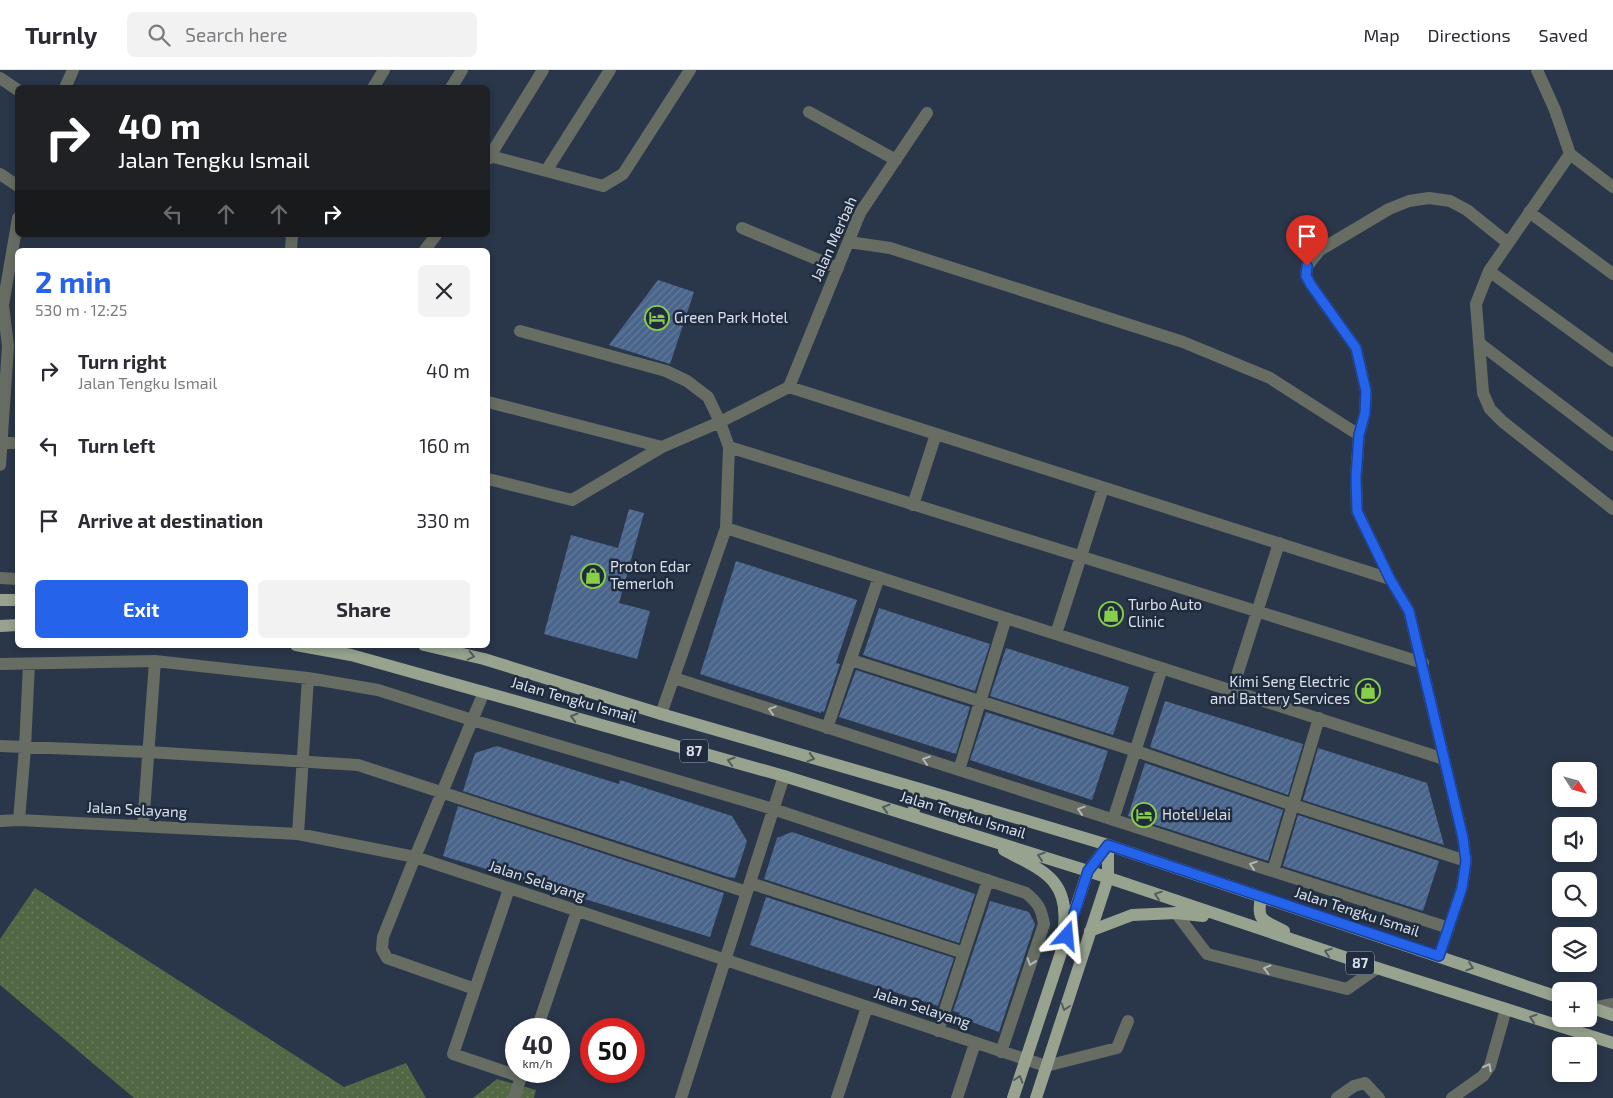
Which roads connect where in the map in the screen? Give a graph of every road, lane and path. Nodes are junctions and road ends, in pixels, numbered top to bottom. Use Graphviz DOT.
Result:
graph roads {
  1 [pos="73,70"];
  2 [pos="384,70"];
  3 [pos="462,70"];
  4 [pos="543,70"];
  5 [pos="610,70"];
  6 [pos="690,70"];
  7 [pos="1537,70"];
  8 [pos="0,78"];
  9 [pos="66,85"];
  10 [pos="375,85"];
  11 [pos="453,85"];
  12 [pos="15,88"];
  13 [pos="809,112"];
  14 [pos="927,113"];
  15 [pos="490,154"];
  16 [pos="1570,154"];
  17 [pos="490,157"];
  18 [pos="896,160"];
  19 [pos="546,171"];
  20 [pos="0,174"];
  21 [pos="15,184"];
  22 [pos="1613,187"];
  23 [pos="1529,212"];
  24 [pos="742,228"];
  25 [pos="15,235"];
  26 [pos="435,237"];
  27 [pos="849,242"];
  28 [pos="1508,243"];
  29 [pos="427,248"];
  30 [pos="838,268"];
  31 [pos="1489,271"];
  32 [pos="1613,274"];
  33 [pos="520,331"];
  34 [pos="1478,343"];
  35 [pos="13,346"];
  36 [pos="1613,361"];
  37 [pos="3,365"];
  38 [pos="789,387"];
  39 [pos="490,403"];
  40 [pos="2,416"];
  41 [pos="720,422"];
  42 [pos="936,434"];
  43 [pos="1359,435"];
  44 [pos="2,443"];
  45 [pos="15,443"];
  46 [pos="1613,445"];
  47 [pos="662,447"];
  48 [pos="729,447"];
  49 [pos="0,465"];
  50 [pos="490,480"];
  51 [pos="1103,488"];
  52 [pos="914,505"];
  53 [pos="1613,509"];
  54 [pos="726,528"];
  55 [pos="1279,544"];
  56 [pos="1081,557"];
  57 [pos="878,577"];
  58 [pos="0,578"];
  59 [pos="15,579"];
  60 [pos="1390,579"];
  61 [pos="0,600"];
  62 [pos="15,600"];
  63 [pos="1257,612"];
  64 [pos="1006,618"];
  65 [pos="15,625"];
  66 [pos="0,626"];
  67 [pos="1056,634"];
  68 [pos="312,648"];
  69 [pos="437,648"];
  70 [pos="850,660"];
  71 [pos="155,661"];
  72 [pos="1423,663"];
  73 [pos="0,664"];
  74 [pos="29,664"];
  75 [pos="1162,668"];
  76 [pos="308,678"];
  77 [pos="674,678"];
  78 [pos="1232,690"];
  79 [pos="484,692"];
  80 [pos="980,702"];
  81 [pos="661,714"];
  82 [pos="1318,718"];
  83 [pos="472,720"];
  84 [pos="827,728"];
  85 [pos="0,746"];
  86 [pos="25,748"];
  87 [pos="1136,751"];
  88 [pos="148,752"];
  89 [pos="1444,758"];
  90 [pos="303,762"];
  91 [pos="959,770"];
  92 [pos="784,776"];
  93 [pos="920,789"];
  94 [pos="442,792"];
  95 [pos="1293,805"];
  96 [pos="773,809"];
  97 [pos="912,816"];
  98 [pos="19,820"];
  99 [pos="1113,820"];
  100 [pos="0,821"];
  101 [pos="143,826"];
  102 [pos="298,834"];
  103 [pos="978,836"];
  104 [pos="1108,845"];
  105 [pos="414,857"];
  106 [pos="1466,861"];
  107 [pos="1088,871"];
  108 [pos="1273,871"];
  109 [pos="1108,878"];
  110 [pos="988,880"];
  111 [pos="748,888"];
  112 [pos="509,889"];
  113 [pos="1261,897"];
  114 [pos="577,911"];
  115 [pos="1176,913"];
  116 [pos="1225,918"];
  117 [pos="1449,928"];
  118 [pos="1090,930"];
  119 [pos="1308,945"];
  120 [pos="1062,952"];
  121 [pos="964,953"];
  122 [pos="1439,956"];
  123 [pos="725,960"];
  124 [pos="1377,968"];
  125 [pos="476,989"];
  126 [pos="1552,995"];
  127 [pos="1613,1004"];
  128 [pos="867,1007"];
  129 [pos="1597,1007"];
  130 [pos="1506,1009"];
  131 [pos="1597,1010"];
  132 [pos="1613,1015"];
  133 [pos="541,1018"];
  134 [pos="1128,1021"];
  135 [pos="938,1031"];
  136 [pos="976,1043"];
  137 [pos="1613,1043"];
  138 [pos="1001,1052"];
  139 [pos="1025,1060"];
  140 [pos="1046,1066"];
  141 [pos="505,1069"];
  142 [pos="519,1083"];
  143 [pos="514,1098"];
  144 [pos="681,1098"];
  145 [pos="837,1098"];
  146 [pos="957,1098"];
  147 [pos="1013,1098"];
  148 [pos="1036,1098"];
  149 [pos="1337,1098"];
  150 [pos="1379,1098"];
  151 [pos="1452,1098"];
  1 -- 9 [label="street"];
  2 -- 10 [label="street"];
  3 -- 11 [label="street"];
  4 -- 15 [label="street"];
  5 -- 19 [label="street"];
  6 -- 19 [label="street"];
  7 -- 16 [label="street"];
  8 -- 12 [label="street"];
  13 -- 18 [label="street"];
  14 -- 18 [label="street, Jalan Merbah"];
  16 -- 22 [label="street"];
  16 -- 23 [label="street"];
  17 -- 19 [label="street"];
  18 -- 27 [label="street, Jalan Merbah"];
  20 -- 21 [label="street"];
  23 -- 28 [label="street"];
  23 -- 32 [label="street"];
  24 -- 30 [label="street"];
  25 -- 35 [label="street"];
  26 -- 29 [label="street"];
  27 -- 30 [label="street, Jalan Merbah"];
  27 -- 43 [label="street"];
  28 -- 31 [label="street"];
  28 -- 43 [label="street"];
  30 -- 38 [label="street, Jalan Merbah"];
  31 -- 34 [label="street"];
  31 -- 36 [label="street"];
  33 -- 41 [label="street"];
  34 -- 46 [label="street"];
  34 -- 53 [label="street"];
  35 -- 37 [label="street"];
  37 -- 40 [label="street"];
  38 -- 41 [label="street"];
  38 -- 42 [label="street"];
  39 -- 47 [label="street"];
  40 -- 44 [label="street"];
  41 -- 47 [label="street"];
  41 -- 48 [label="street"];
  42 -- 51 [label="street"];
  42 -- 52 [label="street"];
  43 -- 60 [label="street"];
  44 -- 45 [label="street"];
  44 -- 49 [label="street"];
  47 -- 50 [label="street"];
  48 -- 52 [label="street"];
  48 -- 54 [label="street"];
  51 -- 55 [label="street"];
  51 -- 56 [label="street"];
  52 -- 56 [label="street"];
  54 -- 57 [label="street"];
  54 -- 77 [label="street"];
  55 -- 60 [label="street"];
  55 -- 63 [label="street"];
  56 -- 63 [label="street"];
  56 -- 67 [label="street"];
  57 -- 64 [label="street"];
  57 -- 70 [label="street"];
  58 -- 59 [label="street"];
  60 -- 72 [label="street"];
  61 -- 62 [label="main road"];
  63 -- 72 [label="street"];
  63 -- 78 [label="street"];
  64 -- 67 [label="street"];
  64 -- 80 [label="street"];
  65 -- 66 [label="main road"];
  67 -- 75 [label="street"];
  68 -- 79 [label="main road, Jalan Tengku Ismail / 87"];
  69 -- 81 [label="main road, Jalan Tengku Ismail / 87, one-way"];
  70 -- 80 [label="street"];
  70 -- 84 [label="street"];
  71 -- 74 [label="street"];
  71 -- 76 [label="street"];
  71 -- 88 [label="street"];
  72 -- 89 [label="street"];
  73 -- 74 [label="street"];
  74 -- 86 [label="street"];
  75 -- 78 [label="street"];
  75 -- 87 [label="street"];
  76 -- 83 [label="street"];
  76 -- 90 [label="street"];
  77 -- 81 [label="street"];
  84 -- 77 [label="street, Jalan Tengku Ismail, one-way"];
  78 -- 82 [label="street"];
  79 -- 83 [label="street"];
  92 -- 79 [label="main road, Jalan Tengku Ismail / 87, one-way"];
  80 -- 87 [label="street"];
  80 -- 91 [label="street"];
  81 -- 93 [label="main road, Jalan Tengku Ismail / 87, one-way"];
  82 -- 89 [label="street"];
  82 -- 95 [label="street"];
  83 -- 94 [label="street"];
  83 -- 96 [label="street"];
  91 -- 84 [label="street, Jalan Tengku Ismail, one-way"];
  85 -- 86 [label="street"];
  86 -- 88 [label="street"];
  86 -- 98 [label="street"];
  87 -- 95 [label="street"];
  87 -- 99 [label="street"];
  88 -- 90 [label="street"];
  88 -- 101 [label="street"];
  89 -- 106 [label="street"];
  90 -- 94 [label="street"];
  90 -- 102 [label="street"];
  99 -- 91 [label="street, Jalan Tengku Ismail, one-way"];
  92 -- 96 [label="street"];
  97 -- 92 [label="main road, Jalan Tengku Ismail / 87, one-way"];
  93 -- 97 [label="main road"];
  93 -- 104 [label="main road, Jalan Tengku Ismail / 87"];
  94 -- 105 [label="street"];
  94 -- 111 [label="street"];
  95 -- 106 [label="street"];
  95 -- 108 [label="street"];
  96 -- 110 [label="street"];
  96 -- 111 [label="street"];
  97 -- 103 [label="main road, Jalan Tengku Ismail / 87"];
  98 -- 100 [label="street, Jalan Selayang"];
  98 -- 101 [label="street, Jalan Selayang"];
  108 -- 99 [label="street, Jalan Tengku Ismail, one-way"];
  101 -- 102 [label="street, Jalan Selayang"];
  102 -- 105 [label="street, Jalan Selayang"];
  107 -- 103 [label="main road, Jalan Tengku Ismail / 87, one-way"];
  103 -- 120 [label="main road"];
  104 -- 107 [label="main road"];
  104 -- 109 [label="main road"];
  104 -- 113 [label="main road, Jalan Tengku Ismail / 87"];
  105 -- 112 [label="street, Jalan Selayang"];
  105 -- 125 [label="street"];
  106 -- 117 [label="street"];
  107 -- 109 [label="main road, Jalan Tengku Ismail / 87"];
  107 -- 120 [label="main road"];
  108 -- 117 [label="street, Jalan Tengku Ismail"];
  116 -- 109 [label="main road, Jalan Tengku Ismail / 87, one-way"];
  109 -- 118 [label="main road"];
  110 -- 121 [label="street"];
  110 -- 138 [label="street, one-way"];
  111 -- 121 [label="street"];
  111 -- 123 [label="street"];
  112 -- 114 [label="street, Jalan Selayang"];
  112 -- 125 [label="street"];
  113 -- 119 [label="main road"];
  113 -- 122 [label="main road, Jalan Tengku Ismail / 87"];
  114 -- 123 [label="street, Jalan Selayang"];
  114 -- 133 [label="street"];
  115 -- 116 [label="main road"];
  115 -- 118 [label="main road"];
  124 -- 115 [label="street, one-way"];
  116 -- 119 [label="main road, Jalan Tengku Ismail / 87"];
  117 -- 122 [label="street"];
  118 -- 140 [label="main road, one-way"];
  124 -- 119 [label="main road, Jalan Tengku Ismail / 87, one-way"];
  120 -- 139 [label="main road"];
  121 -- 135 [label="street"];
  122 -- 126 [label="main road, Jalan Tengku Ismail / 87, one-way"];
  123 -- 128 [label="street, Jalan Selayang"];
  123 -- 144 [label="street"];
  124 -- 130 [label="main road, Jalan Tengku Ismail / 87"];
  125 -- 141 [label="street"];
  127 -- 129 [label="street"];
  128 -- 135 [label="street, Jalan Selayang"];
  128 -- 145 [label="street"];
  137 -- 130 [label="main road, Jalan Tengku Ismail / 87, one-way"];
  151 -- 130 [label="street, one-way"];
  131 -- 132 [label="main road"];
  134 -- 140 [label="street"];
  135 -- 136 [label="street, Jalan Selayang"];
  136 -- 138 [label="street, Jalan Selayang"];
  136 -- 146 [label="street"];
  138 -- 139 [label="street, Jalan Selayang"];
  139 -- 140 [label="street, Jalan Selayang"];
  147 -- 139 [label="main road, one-way"];
  140 -- 148 [label="main road"];
  142 -- 143 [label="street"];
  149 -- 150 [label="street"];
}
